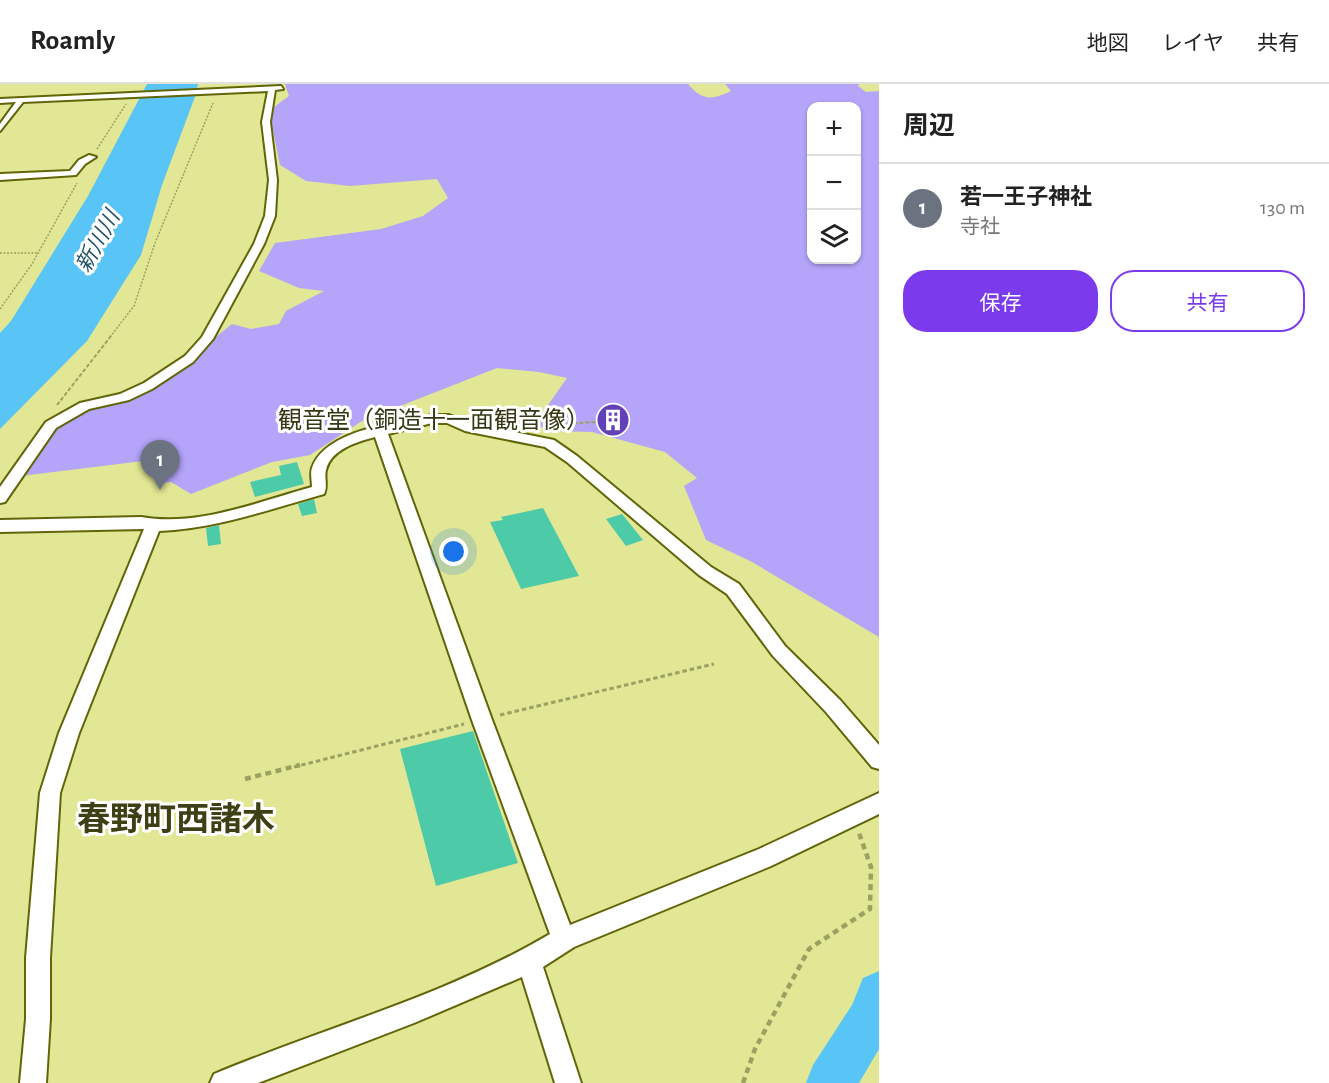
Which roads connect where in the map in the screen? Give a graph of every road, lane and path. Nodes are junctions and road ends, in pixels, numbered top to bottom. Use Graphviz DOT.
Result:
graph roads {
  1 [pos="276,87"];
  2 [pos="218,92"];
  3 [pos="131,95"];
  4 [pos="0,100"];
  5 [pos="21,100"];
  6 [pos="0,129"];
  7 [pos="92,157"];
  8 [pos="0,177"];
  9 [pos="0,253"];
  10 [pos="39,254"];
  11 [pos="0,309"];
  12 [pos="54,408"];
  13 [pos="611,421"];
  14 [pos="380,430"];
  15 [pos="540,442"];
  16 [pos="0,498"];
  17 [pos="0,526"];
  18 [pos="153,527"];
  19 [pos="714,663"];
  20 [pos="482,720"];
  21 [pos="879,760"];
  22 [pos="245,779"];
  23 [pos="879,803"];
  24 [pos="854,818"];
  25 [pos="564,940"];
  26 [pos="529,961"];
  27 [pos="33,1083"];
  28 [pos="223,1083"];
  29 [pos="568,1083"];
  30 [pos="743,1083"];
  1 -- 2 [label="street"];
  1 -- 16 [label="street"];
  2 -- 3 [label="street"];
  2 -- 12 [label="path"];
  3 -- 5 [label="street"];
  3 -- 7 [label="path"];
  4 -- 5 [label="street"];
  5 -- 6 [label="street"];
  7 -- 8 [label="street"];
  7 -- 10 [label="path"];
  9 -- 10 [label="path"];
  10 -- 11 [label="path"];
  13 -- 15 [label="path"];
  14 -- 15 [label="street"];
  14 -- 18 [label="street"];
  14 -- 20 [label="street"];
  15 -- 21 [label="street"];
  17 -- 18 [label="street"];
  18 -- 27 [label="street"];
  19 -- 20 [label="path"];
  20 -- 22 [label="path"];
  20 -- 25 [label="street"];
  23 -- 24 [label="street"];
  24 -- 25 [label="street"];
  24 -- 30 [label="path"];
  25 -- 26 [label="street"];
  26 -- 28 [label="street"];
  26 -- 29 [label="street"];
}
